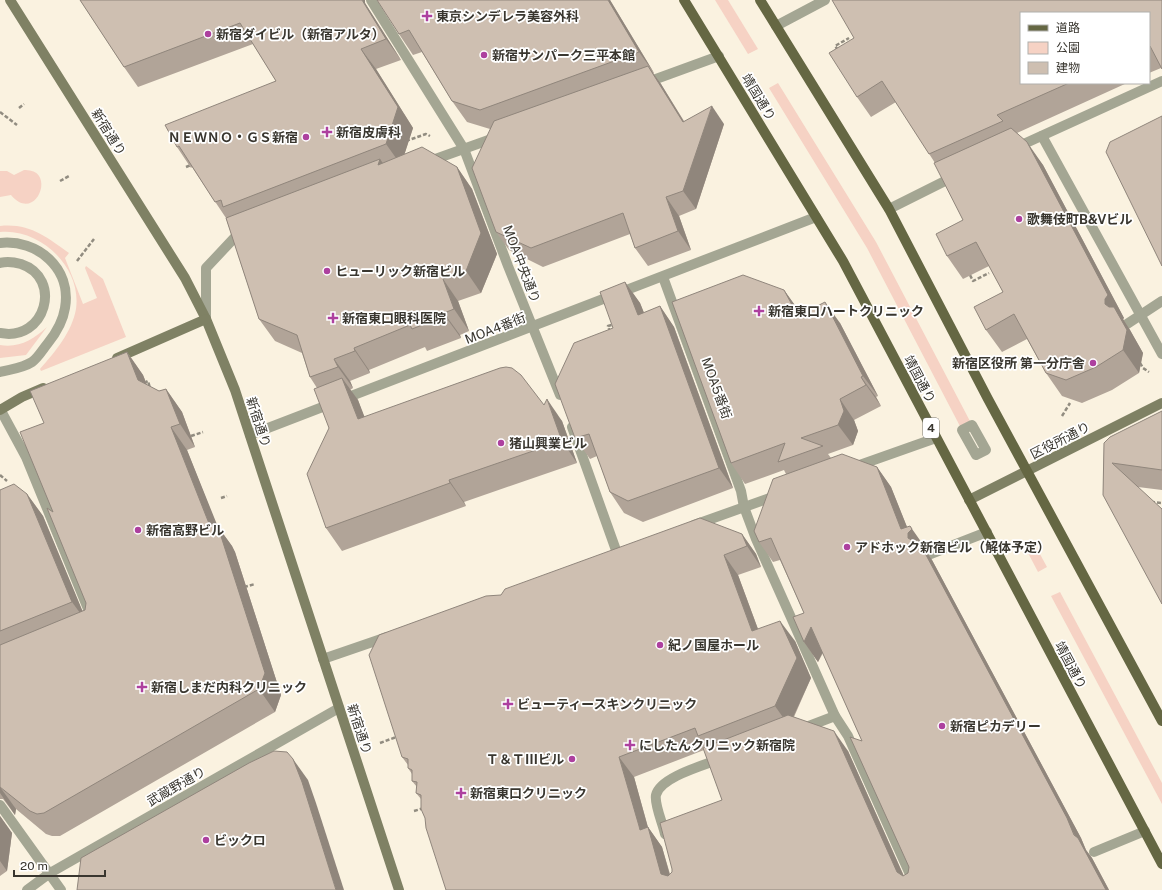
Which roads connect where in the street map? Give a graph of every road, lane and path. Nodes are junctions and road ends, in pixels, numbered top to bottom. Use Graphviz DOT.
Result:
graph roads {
  1 [pos="10,0"];
  2 [pos="371,0"];
  3 [pos="684,0"];
  4 [pos="760,0"];
  5 [pos="825,0"];
  6 [pos="776,26"];
  7 [pos="848,38"];
  8 [pos="840,54"];
  9 [pos="719,56"];
  10 [pos="1162,81"];
  11 [pos="634,87"];
  12 [pos="24,104"];
  13 [pos="19,108"];
  14 [pos="0,112"];
  15 [pos="17,125"];
  16 [pos="510,132"];
  17 [pos="426,134"];
  18 [pos="1042,136"];
  19 [pos="401,141"];
  20 [pos="464,149"];
  21 [pos="1007,152"];
  22 [pos="192,164"];
  23 [pos="419,165"];
  24 [pos="186,167"];
  25 [pos="965,172"];
  26 [pos="69,176"];
  27 [pos="60,181"];
  28 [pos="890,210"];
  29 [pos="816,217"];
  30 [pos="251,229"];
  31 [pos="94,239"];
  32 [pos="0,242"];
  33 [pos="0,263"];
  34 [pos="77,267"];
  35 [pos="989,273"];
  36 [pos="970,275"];
  37 [pos="663,277"];
  38 [pos="1162,301"];
  39 [pos="206,319"];
  40 [pos="619,322"];
  41 [pos="1127,324"];
  42 [pos="533,327"];
  43 [pos="0,333"];
  44 [pos="611,333"];
  45 [pos="1162,354"];
  46 [pos="1138,360"];
  47 [pos="104,363"];
  48 [pos="1143,368"];
  49 [pos="0,372"];
  50 [pos="144,383"];
  51 [pos="54,384"];
  52 [pos="153,395"];
  53 [pos="563,403"];
  54 [pos="1070,403"];
  55 [pos="1162,403"];
  56 [pos="0,409"];
  57 [pos="1062,416"];
  58 [pos="568,418"];
  59 [pos="203,432"];
  60 [pos="250,435"];
  61 [pos="191,436"];
  62 [pos="936,438"];
  63 [pos="843,471"];
  64 [pos="1027,471"];
  65 [pos="0,475"];
  66 [pos="7,481"];
  67 [pos="786,492"];
  68 [pos="227,496"];
  69 [pos="221,498"];
  70 [pos="969,500"];
  71 [pos="1144,501"];
  72 [pos="1162,503"];
  73 [pos="744,507"];
  74 [pos="684,529"];
  75 [pos="987,532"];
  76 [pos="617,553"];
  77 [pos="928,555"];
  78 [pos="255,584"];
  79 [pos="244,588"];
  80 [pos="96,628"];
  81 [pos="393,635"];
  82 [pos="323,659"];
  83 [pos="339,708"];
  84 [pos="836,716"];
  85 [pos="1162,721"];
  86 [pos="794,731"];
  87 [pos="401,735"];
  88 [pos="380,743"];
  89 [pos="727,757"];
  90 [pos="0,805"];
  91 [pos="429,806"];
  92 [pos="414,811"];
  93 [pos="1145,831"];
  94 [pos="668,845"];
  95 [pos="1094,852"];
  96 [pos="1162,864"];
  97 [pos="50,873"];
  98 [pos="27,890"];
  99 [pos="61,890"];
  100 [pos="399,890"];
  101 [pos="917,890"];
  1 -- 39 [label="street, 新宿通り"];
  2 -- 20 [label="street, MOA中央通り"];
  3 -- 9 [label="main road, 靖国通り / 4"];
  4 -- 6 [label="main road"];
  5 -- 6 [label="street"];
  6 -- 28 [label="main road"];
  7 -- 8 [label="path"];
  9 -- 11 [label="street"];
  9 -- 29 [label="main road, 靖国通り / 4"];
  10 -- 18 [label="street"];
  12 -- 13 [label="path"];
  14 -- 15 [label="path"];
  16 -- 20 [label="street"];
  17 -- 19 [label="path"];
  18 -- 21 [label="street"];
  18 -- 45 [label="street"];
  20 -- 23 [label="street"];
  20 -- 42 [label="street, MOA中央通り"];
  22 -- 24 [label="path"];
  25 -- 28 [label="street"];
  26 -- 27 [label="path"];
  28 -- 64 [label="main road"];
  29 -- 37 [label="street, MOA4番街"];
  29 -- 62 [label="main road, 靖国通り / 4"];
  30 -- 39 [label="street"];
  31 -- 34 [label="path"];
  32 -- 49 [label="street"];
  33 -- 43 [label="street"];
  35 -- 36 [label="path"];
  37 -- 42 [label="street, MOA4番街"];
  37 -- 73 [label="street, MOA5番街"];
  38 -- 41 [label="street, bridge"];
  39 -- 47 [label="street"];
  39 -- 60 [label="street, 新宿通り"];
  40 -- 44 [label="path"];
  42 -- 53 [label="street, MOA中央通り"];
  42 -- 60 [label="street, MOA4番街"];
  46 -- 48 [label="path"];
  50 -- 52 [label="path"];
  51 -- 56 [label="street"];
  54 -- 57 [label="path"];
  55 -- 64 [label="street, 区役所通り"];
  56 -- 80 [label="street"];
  58 -- 76 [label="street"];
  59 -- 61 [label="path"];
  60 -- 82 [label="street, 新宿通り"];
  62 -- 63 [label="street"];
  62 -- 70 [label="main road, 靖国通り / 4"];
  64 -- 70 [label="street, 区役所通り"];
  64 -- 85 [label="main road"];
  65 -- 66 [label="path"];
  67 -- 73 [label="street"];
  68 -- 69 [label="path"];
  70 -- 75 [label="main road, 靖国通り / 4"];
  71 -- 72 [label="path"];
  73 -- 74 [label="street"];
  73 -- 84 [label="street, MOA5番街"];
  75 -- 77 [label="street"];
  75 -- 93 [label="main road, 靖国通り / 4"];
  78 -- 79 [label="path"];
  81 -- 82 [label="street"];
  82 -- 83 [label="street, 新宿通り"];
  83 -- 97 [label="street, 武蔵野通り"];
  83 -- 100 [label="street, 新宿通り"];
  84 -- 86 [label="street"];
  84 -- 101 [label="street, MOA5番街"];
  87 -- 88 [label="path"];
  89 -- 94 [label="street"];
  90 -- 97 [label="street"];
  91 -- 92 [label="path"];
  93 -- 95 [label="street"];
  93 -- 96 [label="main road, 靖国通り / 4"];
  97 -- 98 [label="street, 武蔵野通り"];
  97 -- 99 [label="street"];
}
